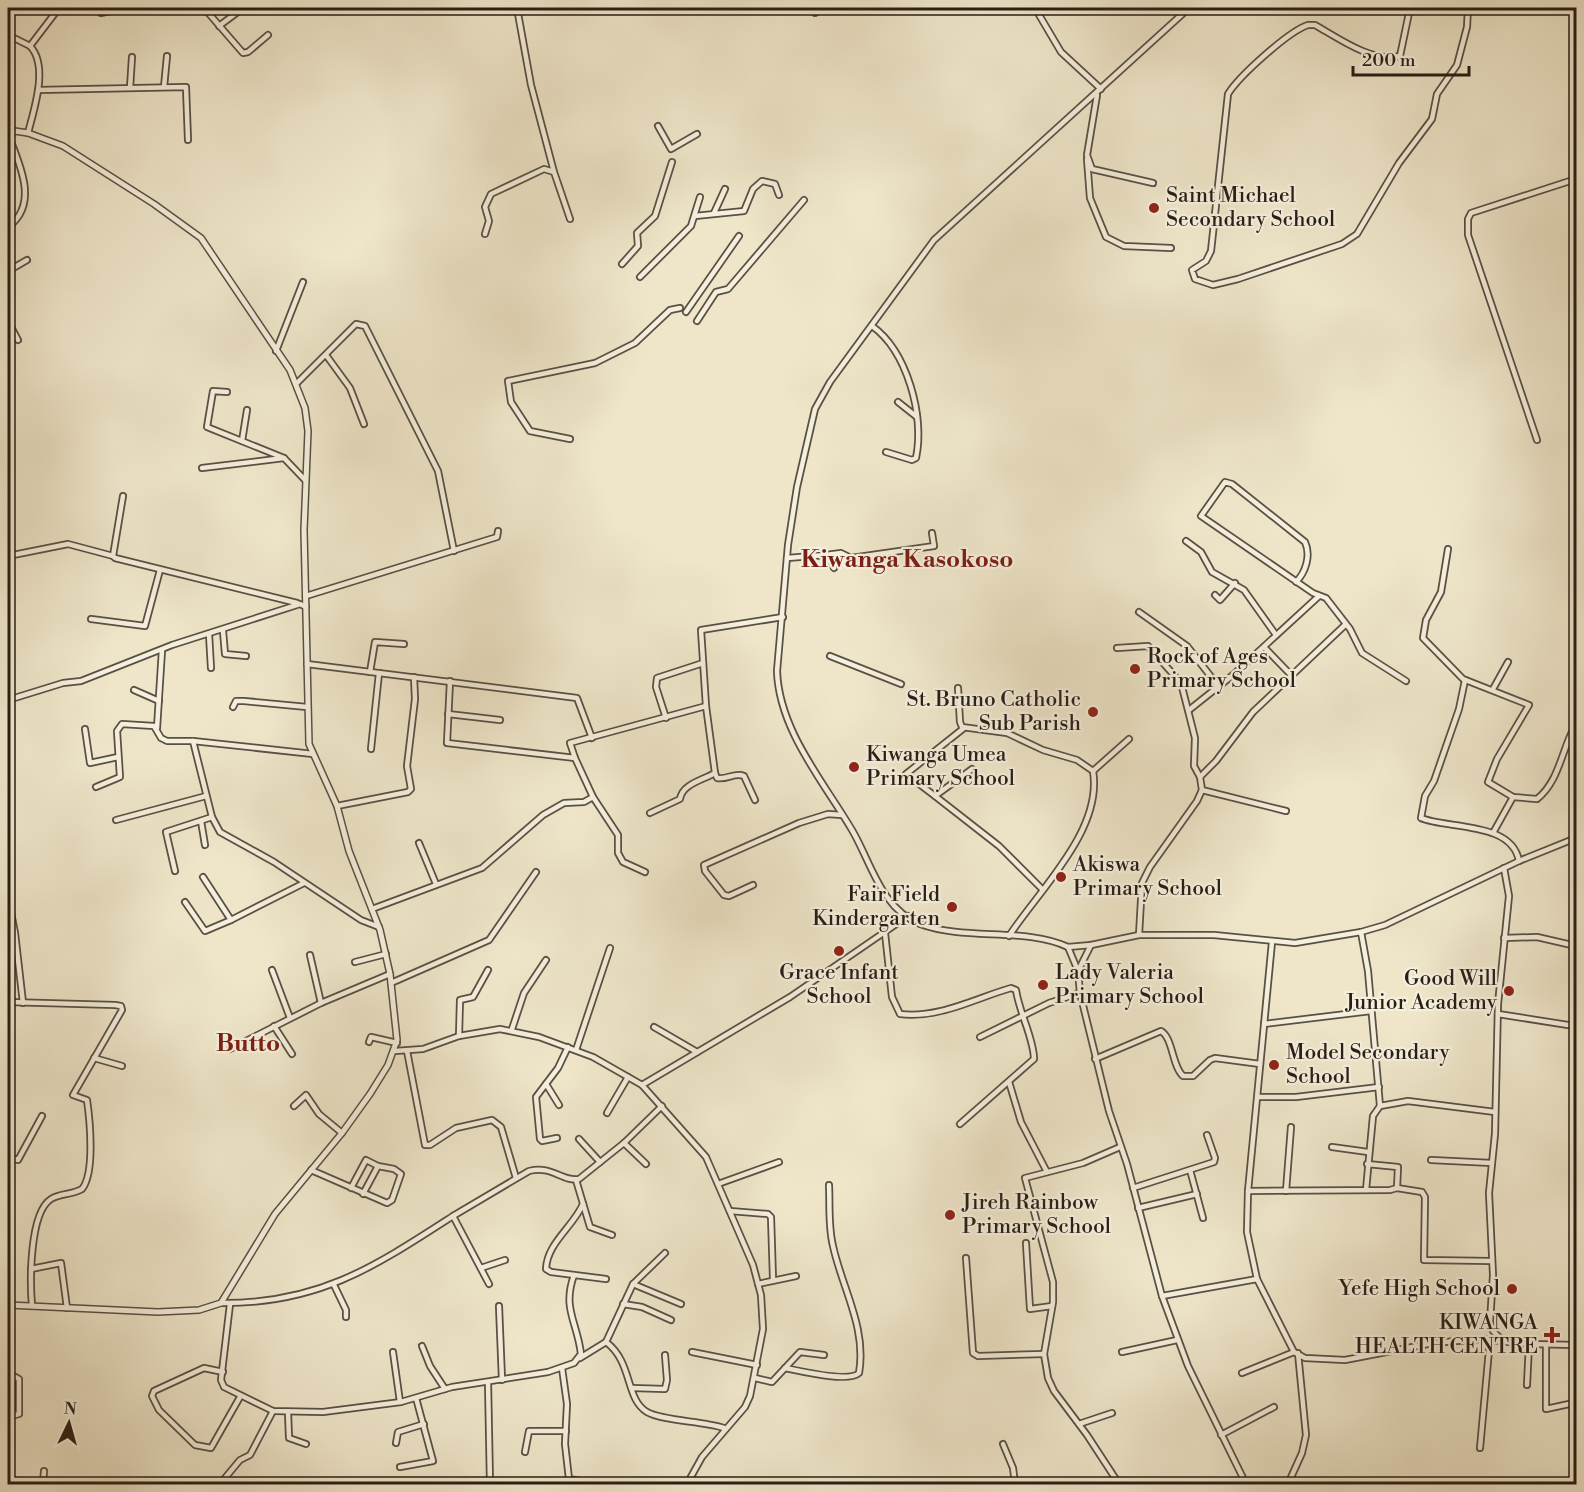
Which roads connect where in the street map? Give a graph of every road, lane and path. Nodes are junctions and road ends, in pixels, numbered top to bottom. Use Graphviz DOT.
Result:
graph roads {
  1 [pos="59,8"];
  2 [pos="125,8"];
  3 [pos="204,8"];
  4 [pos="243,8"];
  5 [pos="517,8"];
  6 [pos="1035,8"];
  7 [pos="1189,8"];
  8 [pos="1410,8"];
  9 [pos="1468,8"];
  10 [pos="101,13"];
  11 [pos="219,26"];
  12 [pos="8,35"];
  13 [pos="268,35"];
  14 [pos="30,45"];
  15 [pos="132,57"];
  16 [pos="166,57"];
  17 [pos="164,87"];
  18 [pos="130,88"];
  19 [pos="1101,89"];
  20 [pos="38,90"];
  21 [pos="1097,95"];
  22 [pos="658,126"];
  23 [pos="8,132"];
  24 [pos="28,133"];
  25 [pos="697,134"];
  26 [pos="188,140"];
  27 [pos="1087,159"];
  28 [pos="672,162"];
  29 [pos="554,172"];
  30 [pos="1576,179"];
  31 [pos="1153,183"];
  32 [pos="725,189"];
  33 [pos="779,195"];
  34 [pos="700,197"];
  35 [pos="804,200"];
  36 [pos="714,213"];
  37 [pos="695,216"];
  38 [pos="570,219"];
  39 [pos="8,227"];
  40 [pos="485,234"];
  41 [pos="739,236"];
  42 [pos="1171,248"];
  43 [pos="27,260"];
  44 [pos="622,264"];
  45 [pos="8,271"];
  46 [pos="640,277"];
  47 [pos="303,282"];
  48 [pos="680,308"];
  49 [pos="686,312"];
  50 [pos="8,321"];
  51 [pos="697,321"];
  52 [pos="872,326"];
  53 [pos="18,340"];
  54 [pos="276,351"];
  55 [pos="326,355"];
  56 [pos="297,383"];
  57 [pos="227,392"];
  58 [pos="898,402"];
  59 [pos="247,410"];
  60 [pos="917,417"];
  61 [pos="364,424"];
  62 [pos="570,440"];
  63 [pos="1537,440"];
  64 [pos="242,441"];
  65 [pos="886,452"];
  66 [pos="284,459"];
  67 [pos="202,468"];
  68 [pos="305,480"];
  69 [pos="123,496"];
  70 [pos="498,531"];
  71 [pos="932,533"];
  72 [pos="1186,541"];
  73 [pos="1448,549"];
  74 [pos="454,551"];
  75 [pos="826,555"];
  76 [pos="8,556"];
  77 [pos="113,556"];
  78 [pos="787,558"];
  79 [pos="834,568"];
  80 [pos="160,570"];
  81 [pos="1296,582"];
  82 [pos="1235,583"];
  83 [pos="1215,595"];
  84 [pos="306,596"];
  85 [pos="1319,596"];
  86 [pos="303,605"];
  87 [pos="1139,612"];
  88 [pos="783,617"];
  89 [pos="91,619"];
  90 [pos="1345,625"];
  91 [pos="223,631"];
  92 [pos="209,634"];
  93 [pos="1276,635"];
  94 [pos="404,644"];
  95 [pos="1264,647"];
  96 [pos="1118,648"];
  97 [pos="162,650"];
  98 [pos="246,656"];
  99 [pos="830,656"];
  100 [pos="1508,662"];
  101 [pos="703,663"];
  102 [pos="307,664"];
  103 [pos="211,669"];
  104 [pos="370,672"];
  105 [pos="379,673"];
  106 [pos="1291,675"];
  107 [pos="414,677"];
  108 [pos="1465,680"];
  109 [pos="450,681"];
  110 [pos="1406,681"];
  111 [pos="901,684"];
  112 [pos="958,687"];
  113 [pos="1219,687"];
  114 [pos="1493,689"];
  115 [pos="134,690"];
  116 [pos="8,700"];
  117 [pos="159,701"];
  118 [pos="706,706"];
  119 [pos="233,707"];
  120 [pos="307,707"];
  121 [pos="1189,710"];
  122 [pos="448,714"];
  123 [pos="666,718"];
  124 [pos="500,720"];
  125 [pos="1576,724"];
  126 [pos="157,728"];
  127 [pos="964,728"];
  128 [pos="85,729"];
  129 [pos="592,738"];
  130 [pos="1129,739"];
  131 [pos="193,741"];
  132 [pos="371,749"];
  133 [pos="313,754"];
  134 [pos="118,757"];
  135 [pos="575,758"];
  136 [pos="972,769"];
  137 [pos="1093,771"];
  138 [pos="715,773"];
  139 [pos="1200,777"];
  140 [pos="96,787"];
  141 [pos="1202,790"];
  142 [pos="206,796"];
  143 [pos="935,796"];
  144 [pos="593,797"];
  145 [pos="1513,797"];
  146 [pos="755,800"];
  147 [pos="337,806"];
  148 [pos="1286,811"];
  149 [pos="650,813"];
  150 [pos="842,815"];
  151 [pos="212,817"];
  152 [pos="116,820"];
  153 [pos="201,821"];
  154 [pos="1493,833"];
  155 [pos="1576,838"];
  156 [pos="419,843"];
  157 [pos="205,845"];
  158 [pos="1519,861"];
  159 [pos="1504,868"];
  160 [pos="175,872"];
  161 [pos="536,872"];
  162 [pos="645,872"];
  163 [pos="203,877"];
  164 [pos="304,884"];
  165 [pos="436,884"];
  166 [pos="753,885"];
  167 [pos="1042,889"];
  168 [pos="8,897"];
  169 [pos="185,902"];
  170 [pos="372,909"];
  171 [pos="908,916"];
  172 [pos="231,920"];
  173 [pos="379,927"];
  174 [pos="1361,932"];
  175 [pos="885,933"];
  176 [pos="1139,935"];
  177 [pos="1009,936"];
  178 [pos="1504,939"];
  179 [pos="1272,942"];
  180 [pos="1091,945"];
  181 [pos="1576,946"];
  182 [pos="1068,947"];
  183 [pos="610,948"];
  184 [pos="386,954"];
  185 [pos="309,955"];
  186 [pos="546,960"];
  187 [pos="355,962"];
  188 [pos="272,970"];
  189 [pos="488,970"];
  190 [pos="1078,971"];
  191 [pos="390,974"];
  192 [pos="391,982"];
  193 [pos="1080,993"];
  194 [pos="8,1002"];
  195 [pos="23,1003"];
  196 [pos="321,1003"];
  197 [pos="1371,1011"];
  198 [pos="1498,1014"];
  199 [pos="1021,1017"];
  200 [pos="290,1018"];
  201 [pos="1264,1024"];
  202 [pos="1569,1025"];
  203 [pos="274,1026"];
  204 [pos="654,1027"];
  205 [pos="512,1029"];
  206 [pos="459,1036"];
  207 [pos="980,1037"];
  208 [pos="369,1042"];
  209 [pos="397,1044"];
  210 [pos="568,1047"];
  211 [pos="230,1049"];
  212 [pos="576,1050"];
  213 [pos="394,1051"];
  214 [pos="407,1051"];
  215 [pos="696,1052"];
  216 [pos="292,1054"];
  217 [pos="94,1058"];
  218 [pos="1095,1059"];
  219 [pos="1260,1064"];
  220 [pos="122,1066"];
  221 [pos="628,1077"];
  222 [pos="1009,1082"];
  223 [pos="546,1084"];
  224 [pos="642,1085"];
  225 [pos="1379,1087"];
  226 [pos="1259,1096"];
  227 [pos="559,1105"];
  228 [pos="294,1106"];
  229 [pos="662,1106"];
  230 [pos="1380,1106"];
  231 [pos="1495,1112"];
  232 [pos="607,1113"];
  233 [pos="42,1116"];
  234 [pos="960,1124"];
  235 [pos="1291,1128"];
  236 [pos="342,1132"];
  237 [pos="1207,1135"];
  238 [pos="557,1138"];
  239 [pos="579,1139"];
  240 [pos="624,1143"];
  241 [pos="1120,1147"];
  242 [pos="1332,1147"];
  243 [pos="1368,1152"];
  244 [pos="8,1157"];
  245 [pos="1431,1160"];
  246 [pos="600,1162"];
  247 [pos="779,1162"];
  248 [pos="1491,1163"];
  249 [pos="646,1164"];
  250 [pos="1367,1164"];
  251 [pos="378,1166"];
  252 [pos="311,1170"];
  253 [pos="1190,1170"];
  254 [pos="1047,1172"];
  255 [pos="516,1178"];
  256 [pos="576,1180"];
  257 [pos="718,1184"];
  258 [pos="829,1185"];
  259 [pos="351,1188"];
  260 [pos="1133,1188"];
  261 [pos="1397,1188"];
  262 [pos="1366,1190"];
  263 [pos="1248,1191"];
  264 [pos="1286,1191"];
  265 [pos="363,1194"];
  266 [pos="1197,1194"];
  267 [pos="583,1204"];
  268 [pos="1138,1208"];
  269 [pos="730,1211"];
  270 [pos="453,1216"];
  271 [pos="1203,1218"];
  272 [pos="612,1235"];
  273 [pos="1026,1243"];
  274 [pos="665,1253"];
  275 [pos="966,1258"];
  276 [pos="505,1260"];
  277 [pos="1491,1261"];
  278 [pos="481,1268"];
  279 [pos="31,1269"];
  280 [pos="574,1275"];
  281 [pos="796,1276"];
  282 [pos="606,1279"];
  283 [pos="773,1279"];
  284 [pos="1257,1279"];
  285 [pos="489,1284"];
  286 [pos="633,1284"];
  287 [pos="758,1284"];
  288 [pos="334,1285"];
  289 [pos="1162,1296"];
  290 [pos="221,1303"];
  291 [pos="230,1304"];
  292 [pos="623,1304"];
  293 [pos="681,1304"];
  294 [pos="8,1305"];
  295 [pos="32,1306"];
  296 [pos="499,1306"];
  297 [pos="1052,1306"];
  298 [pos="67,1308"];
  299 [pos="346,1317"];
  300 [pos="671,1320"];
  301 [pos="1490,1339"];
  302 [pos="1177,1340"];
  303 [pos="1502,1340"];
  304 [pos="606,1342"];
  305 [pos="1529,1344"];
  306 [pos="1546,1345"];
  307 [pos="1576,1345"];
  308 [pos="422,1346"];
  309 [pos="393,1352"];
  310 [pos="692,1352"];
  311 [pos="1122,1352"];
  312 [pos="1296,1352"];
  313 [pos="1044,1354"];
  314 [pos="664,1355"];
  315 [pos="824,1355"];
  316 [pos="580,1358"];
  317 [pos="757,1365"];
  318 [pos="562,1368"];
  319 [pos="785,1368"];
  320 [pos="8,1372"];
  321 [pos="223,1372"];
  322 [pos="1242,1373"];
  323 [pos="754,1378"];
  324 [pos="502,1380"];
  325 [pos="488,1382"];
  326 [pos="1527,1385"];
  327 [pos="632,1388"];
  328 [pos="445,1389"];
  329 [pos="240,1397"];
  330 [pos="416,1398"];
  331 [pos="400,1402"];
  332 [pos="1274,1407"];
  333 [pos="1576,1409"];
  334 [pos="273,1412"];
  335 [pos="288,1412"];
  336 [pos="1112,1413"];
  337 [pos="8,1417"];
  338 [pos="424,1424"];
  339 [pos="1079,1424"];
  340 [pos="724,1428"];
  341 [pos="566,1431"];
  342 [pos="1221,1435"];
  343 [pos="396,1443"];
  344 [pos="306,1444"];
  345 [pos="1004,1444"];
  346 [pos="1480,1448"];
  347 [pos="525,1452"];
  348 [pos="400,1467"];
  349 [pos="44,1472"];
  350 [pos="44,1485"];
  351 [pos="220,1485"];
  352 [pos="490,1485"];
  353 [pos="598,1485"];
  354 [pos="687,1485"];
  355 [pos="1015,1485"];
  356 [pos="1119,1485"];
  357 [pos="1246,1485"];
  358 [pos="1288,1485"];
  1 -- 14 [label="street"];
  2 -- 10 [label="street"];
  3 -- 11 [label="street"];
  4 -- 11 [label="street"];
  5 -- 29 [label="street"];
  6 -- 19 [label="street"];
  7 -- 19 [label="street"];
  8 -- 9 [label="street"];
  11 -- 13 [label="street"];
  12 -- 14 [label="street"];
  14 -- 20 [label="street"];
  15 -- 18 [label="street"];
  16 -- 17 [label="street"];
  17 -- 18 [label="street"];
  17 -- 26 [label="street"];
  18 -- 20 [label="street"];
  19 -- 21 [label="street"];
  20 -- 24 [label="street"];
  21 -- 27 [label="street"];
  21 -- 52 [label="street"];
  22 -- 25 [label="street"];
  23 -- 24 [label="street"];
  23 -- 39 [label="street"];
  24 -- 54 [label="street"];
  27 -- 31 [label="street"];
  27 -- 42 [label="street"];
  28 -- 44 [label="street"];
  29 -- 38 [label="street"];
  29 -- 40 [label="street"];
  30 -- 63 [label="street"];
  32 -- 36 [label="street"];
  33 -- 36 [label="street"];
  34 -- 37 [label="street"];
  35 -- 51 [label="street"];
  36 -- 37 [label="street"];
  37 -- 46 [label="street"];
  41 -- 49 [label="street"];
  43 -- 45 [label="street"];
  47 -- 54 [label="street"];
  48 -- 62 [label="street"];
  50 -- 53 [label="street"];
  52 -- 60 [label="street"];
  52 -- 78 [label="street"];
  54 -- 56 [label="street"];
  55 -- 56 [label="street"];
  55 -- 61 [label="street"];
  55 -- 74 [label="street"];
  56 -- 68 [label="street"];
  57 -- 64 [label="street"];
  58 -- 60 [label="street"];
  59 -- 64 [label="street"];
  60 -- 65 [label="street"];
  64 -- 66 [label="street"];
  66 -- 67 [label="street"];
  66 -- 68 [label="street"];
  68 -- 84 [label="street"];
  69 -- 77 [label="street"];
  70 -- 74 [label="street"];
  71 -- 75 [label="street"];
  72 -- 82 [label="street"];
  73 -- 108 [label="street"];
  74 -- 84 [label="street"];
  75 -- 78 [label="street"];
  75 -- 79 [label="street"];
  76 -- 77 [label="street"];
  77 -- 80 [label="street"];
  78 -- 88 [label="street"];
  80 -- 86 [label="street"];
  80 -- 89 [label="street"];
  81 -- 81 [label="street"];
  81 -- 85 [label="street"];
  82 -- 83 [label="street"];
  82 -- 93 [label="street"];
  84 -- 86 [label="street"];
  85 -- 90 [label="street"];
  85 -- 93 [label="street"];
  86 -- 91 [label="street"];
  86 -- 102 [label="street"];
  87 -- 113 [label="street"];
  88 -- 101 [label="street"];
  88 -- 150 [label="street"];
  90 -- 106 [label="street"];
  90 -- 110 [label="street"];
  91 -- 92 [label="street"];
  91 -- 98 [label="street"];
  92 -- 97 [label="street"];
  92 -- 103 [label="street"];
  93 -- 95 [label="street"];
  94 -- 104 [label="street"];
  95 -- 106 [label="street"];
  95 -- 113 [label="street"];
  96 -- 121 [label="street"];
  97 -- 116 [label="street"];
  97 -- 117 [label="street"];
  99 -- 111 [label="street"];
  100 -- 114 [label="street"];
  101 -- 118 [label="street"];
  101 -- 123 [label="street"];
  102 -- 104 [label="street"];
  102 -- 120 [label="street"];
  104 -- 105 [label="street"];
  105 -- 107 [label="street"];
  105 -- 132 [label="street"];
  106 -- 139 [label="street"];
  107 -- 109 [label="street"];
  107 -- 147 [label="street"];
  108 -- 114 [label="street"];
  108 -- 154 [label="street"];
  109 -- 122 [label="street"];
  109 -- 129 [label="street"];
  112 -- 127 [label="street"];
  113 -- 121 [label="street"];
  114 -- 145 [label="street"];
  115 -- 117 [label="street"];
  117 -- 126 [label="street"];
  118 -- 123 [label="street"];
  118 -- 138 [label="street"];
  119 -- 120 [label="street"];
  120 -- 133 [label="street"];
  121 -- 139 [label="street"];
  122 -- 124 [label="street"];
  122 -- 135 [label="street"];
  123 -- 129 [label="street"];
  125 -- 145 [label="street"];
  126 -- 131 [label="street"];
  126 -- 134 [label="street"];
  127 -- 137 [label="street"];
  127 -- 143 [label="street"];
  128 -- 134 [label="street"];
  129 -- 135 [label="street"];
  130 -- 137 [label="street"];
  131 -- 133 [label="street"];
  131 -- 142 [label="street"];
  133 -- 147 [label="street"];
  134 -- 140 [label="street"];
  135 -- 144 [label="street"];
  136 -- 143 [label="street"];
  137 -- 167 [label="street"];
  138 -- 146 [label="street"];
  138 -- 149 [label="street"];
  139 -- 141 [label="street"];
  141 -- 148 [label="street"];
  141 -- 176 [label="street"];
  142 -- 151 [label="street"];
  142 -- 152 [label="street"];
  143 -- 167 [label="street"];
  144 -- 162 [label="street"];
  144 -- 165 [label="street"];
  145 -- 154 [label="street"];
  147 -- 170 [label="street"];
  150 -- 166 [label="street"];
  150 -- 171 [label="street"];
  151 -- 153 [label="street"];
  151 -- 164 [label="street"];
  153 -- 157 [label="street"];
  153 -- 160 [label="street"];
  154 -- 158 [label="street"];
  155 -- 158 [label="street"];
  156 -- 165 [label="street"];
  158 -- 159 [label="street"];
  159 -- 174 [label="street"];
  159 -- 178 [label="street"];
  161 -- 192 [label="street"];
  163 -- 172 [label="street"];
  164 -- 172 [label="street"];
  164 -- 173 [label="street"];
  165 -- 170 [label="street"];
  167 -- 177 [label="street"];
  168 -- 195 [label="street"];
  169 -- 172 [label="street"];
  170 -- 173 [label="street"];
  171 -- 175 [label="street"];
  171 -- 177 [label="street"];
  173 -- 184 [label="street"];
  174 -- 179 [label="street"];
  174 -- 197 [label="street"];
  175 -- 199 [label="street"];
  175 -- 215 [label="street"];
  176 -- 179 [label="street"];
  176 -- 180 [label="street"];
  177 -- 182 [label="street"];
  178 -- 181 [label="street"];
  178 -- 198 [label="street"];
  179 -- 201 [label="street"];
  180 -- 182 [label="street"];
  180 -- 190 [label="street"];
  182 -- 190 [label="street"];
  183 -- 212 [label="street"];
  184 -- 187 [label="street"];
  184 -- 191 [label="street"];
  185 -- 196 [label="street"];
  186 -- 205 [label="street"];
  188 -- 200 [label="street"];
  189 -- 206 [label="street"];
  190 -- 193 [label="street"];
  191 -- 192 [label="street"];
  191 -- 196 [label="street"];
  192 -- 209 [label="street"];
  193 -- 199 [label="street"];
  193 -- 218 [label="street"];
  194 -- 195 [label="street"];
  195 -- 217 [label="street"];
  196 -- 200 [label="street"];
  197 -- 201 [label="street"];
  197 -- 225 [label="street"];
  198 -- 202 [label="street"];
  198 -- 231 [label="street"];
  199 -- 207 [label="street"];
  199 -- 222 [label="street"];
  200 -- 203 [label="street"];
  201 -- 219 [label="street"];
  203 -- 211 [label="street"];
  203 -- 216 [label="street"];
  204 -- 215 [label="street"];
  205 -- 206 [label="street"];
  205 -- 210 [label="street"];
  206 -- 214 [label="street"];
  208 -- 209 [label="street"];
  209 -- 213 [label="street"];
  210 -- 212 [label="street"];
  210 -- 223 [label="street"];
  212 -- 221 [label="street"];
  213 -- 214 [label="street"];
  213 -- 236 [label="street"];
  214 -- 255 [label="street"];
  215 -- 224 [label="street"];
  217 -- 220 [label="street"];
  217 -- 279 [label="street"];
  218 -- 219 [label="street"];
  218 -- 241 [label="street"];
  219 -- 226 [label="street"];
  221 -- 224 [label="street"];
  221 -- 232 [label="street"];
  222 -- 234 [label="street"];
  222 -- 254 [label="street"];
  223 -- 227 [label="street"];
  223 -- 238 [label="street"];
  224 -- 229 [label="street"];
  225 -- 226 [label="street"];
  225 -- 230 [label="street"];
  226 -- 263 [label="street"];
  228 -- 236 [label="street"];
  229 -- 240 [label="street"];
  229 -- 257 [label="street"];
  230 -- 231 [label="street"];
  230 -- 243 [label="street"];
  231 -- 248 [label="street"];
  233 -- 244 [label="street"];
  235 -- 264 [label="street"];
  236 -- 252 [label="street"];
  237 -- 253 [label="street"];
  239 -- 246 [label="street"];
  240 -- 246 [label="street"];
  240 -- 249 [label="street"];
  241 -- 254 [label="street"];
  241 -- 260 [label="street"];
  242 -- 243 [label="street"];
  243 -- 250 [label="street"];
  245 -- 248 [label="street"];
  246 -- 256 [label="street"];
  247 -- 257 [label="street"];
  248 -- 277 [label="street"];
  250 -- 261 [label="street"];
  250 -- 262 [label="street"];
  251 -- 259 [label="street"];
  251 -- 265 [label="street"];
  251 -- 265 [label="street"];
  252 -- 259 [label="street"];
  252 -- 290 [label="street"];
  253 -- 260 [label="street"];
  253 -- 266 [label="street"];
  254 -- 297 [label="street"];
  255 -- 256 [label="street"];
  255 -- 270 [label="street"];
  256 -- 267 [label="street"];
  257 -- 269 [label="street"];
  258 -- 319 [label="street"];
  259 -- 265 [label="street"];
  260 -- 268 [label="street"];
  261 -- 262 [label="street"];
  261 -- 277 [label="street"];
  262 -- 264 [label="street"];
  263 -- 264 [label="street"];
  263 -- 284 [label="street"];
  266 -- 268 [label="street"];
  266 -- 271 [label="street"];
  267 -- 272 [label="street"];
  267 -- 280 [label="street"];
  268 -- 289 [label="street"];
  269 -- 283 [label="street"];
  269 -- 287 [label="street"];
  270 -- 278 [label="street"];
  270 -- 288 [label="street"];
  273 -- 297 [label="street"];
  274 -- 286 [label="street"];
  275 -- 313 [label="street"];
  276 -- 278 [label="street"];
  277 -- 303 [label="street"];
  278 -- 285 [label="street"];
  279 -- 295 [label="street"];
  279 -- 298 [label="street"];
  280 -- 282 [label="street"];
  280 -- 316 [label="street"];
  281 -- 283 [label="street"];
  283 -- 287 [label="street"];
  284 -- 289 [label="street"];
  284 -- 312 [label="street"];
  286 -- 292 [label="street"];
  286 -- 293 [label="street"];
  287 -- 317 [label="street"];
  288 -- 291 [label="street"];
  288 -- 299 [label="street"];
  289 -- 302 [label="street"];
  290 -- 291 [label="street"];
  290 -- 298 [label="street"];
  291 -- 321 [label="street"];
  292 -- 300 [label="street"];
  292 -- 304 [label="street"];
  294 -- 295 [label="street"];
  295 -- 298 [label="street"];
  296 -- 324 [label="street"];
  297 -- 313 [label="street"];
  301 -- 303 [label="street"];
  301 -- 312 [label="street"];
  301 -- 346 [label="street"];
  302 -- 311 [label="street"];
  302 -- 342 [label="street"];
  303 -- 305 [label="street"];
  304 -- 316 [label="street"];
  304 -- 327 [label="street"];
  305 -- 306 [label="street"];
  305 -- 326 [label="street"];
  306 -- 307 [label="street"];
  306 -- 333 [label="street"];
  308 -- 328 [label="street"];
  309 -- 331 [label="street"];
  310 -- 317 [label="street"];
  312 -- 322 [label="street"];
  312 -- 358 [label="street"];
  313 -- 339 [label="street"];
  314 -- 327 [label="street"];
  315 -- 319 [label="street"];
  316 -- 318 [label="street"];
  317 -- 323 [label="street"];
  318 -- 324 [label="street"];
  318 -- 341 [label="street"];
  319 -- 323 [label="street"];
  320 -- 337 [label="street"];
  321 -- 329 [label="street"];
  321 -- 329 [label="street"];
  323 -- 340 [label="street"];
  324 -- 325 [label="street"];
  325 -- 328 [label="street"];
  325 -- 352 [label="street"];
  327 -- 340 [label="street"];
  328 -- 330 [label="street"];
  329 -- 334 [label="street"];
  330 -- 331 [label="street"];
  330 -- 338 [label="street"];
  331 -- 335 [label="street"];
  332 -- 342 [label="street"];
  334 -- 335 [label="street"];
  334 -- 351 [label="street"];
  335 -- 344 [label="street"];
  336 -- 339 [label="street"];
  338 -- 343 [label="street"];
  338 -- 348 [label="street"];
  339 -- 356 [label="street"];
  340 -- 354 [label="street"];
  341 -- 347 [label="street"];
  341 -- 353 [label="street"];
  342 -- 357 [label="street"];
  345 -- 355 [label="street"];
  349 -- 350 [label="street"];
}
